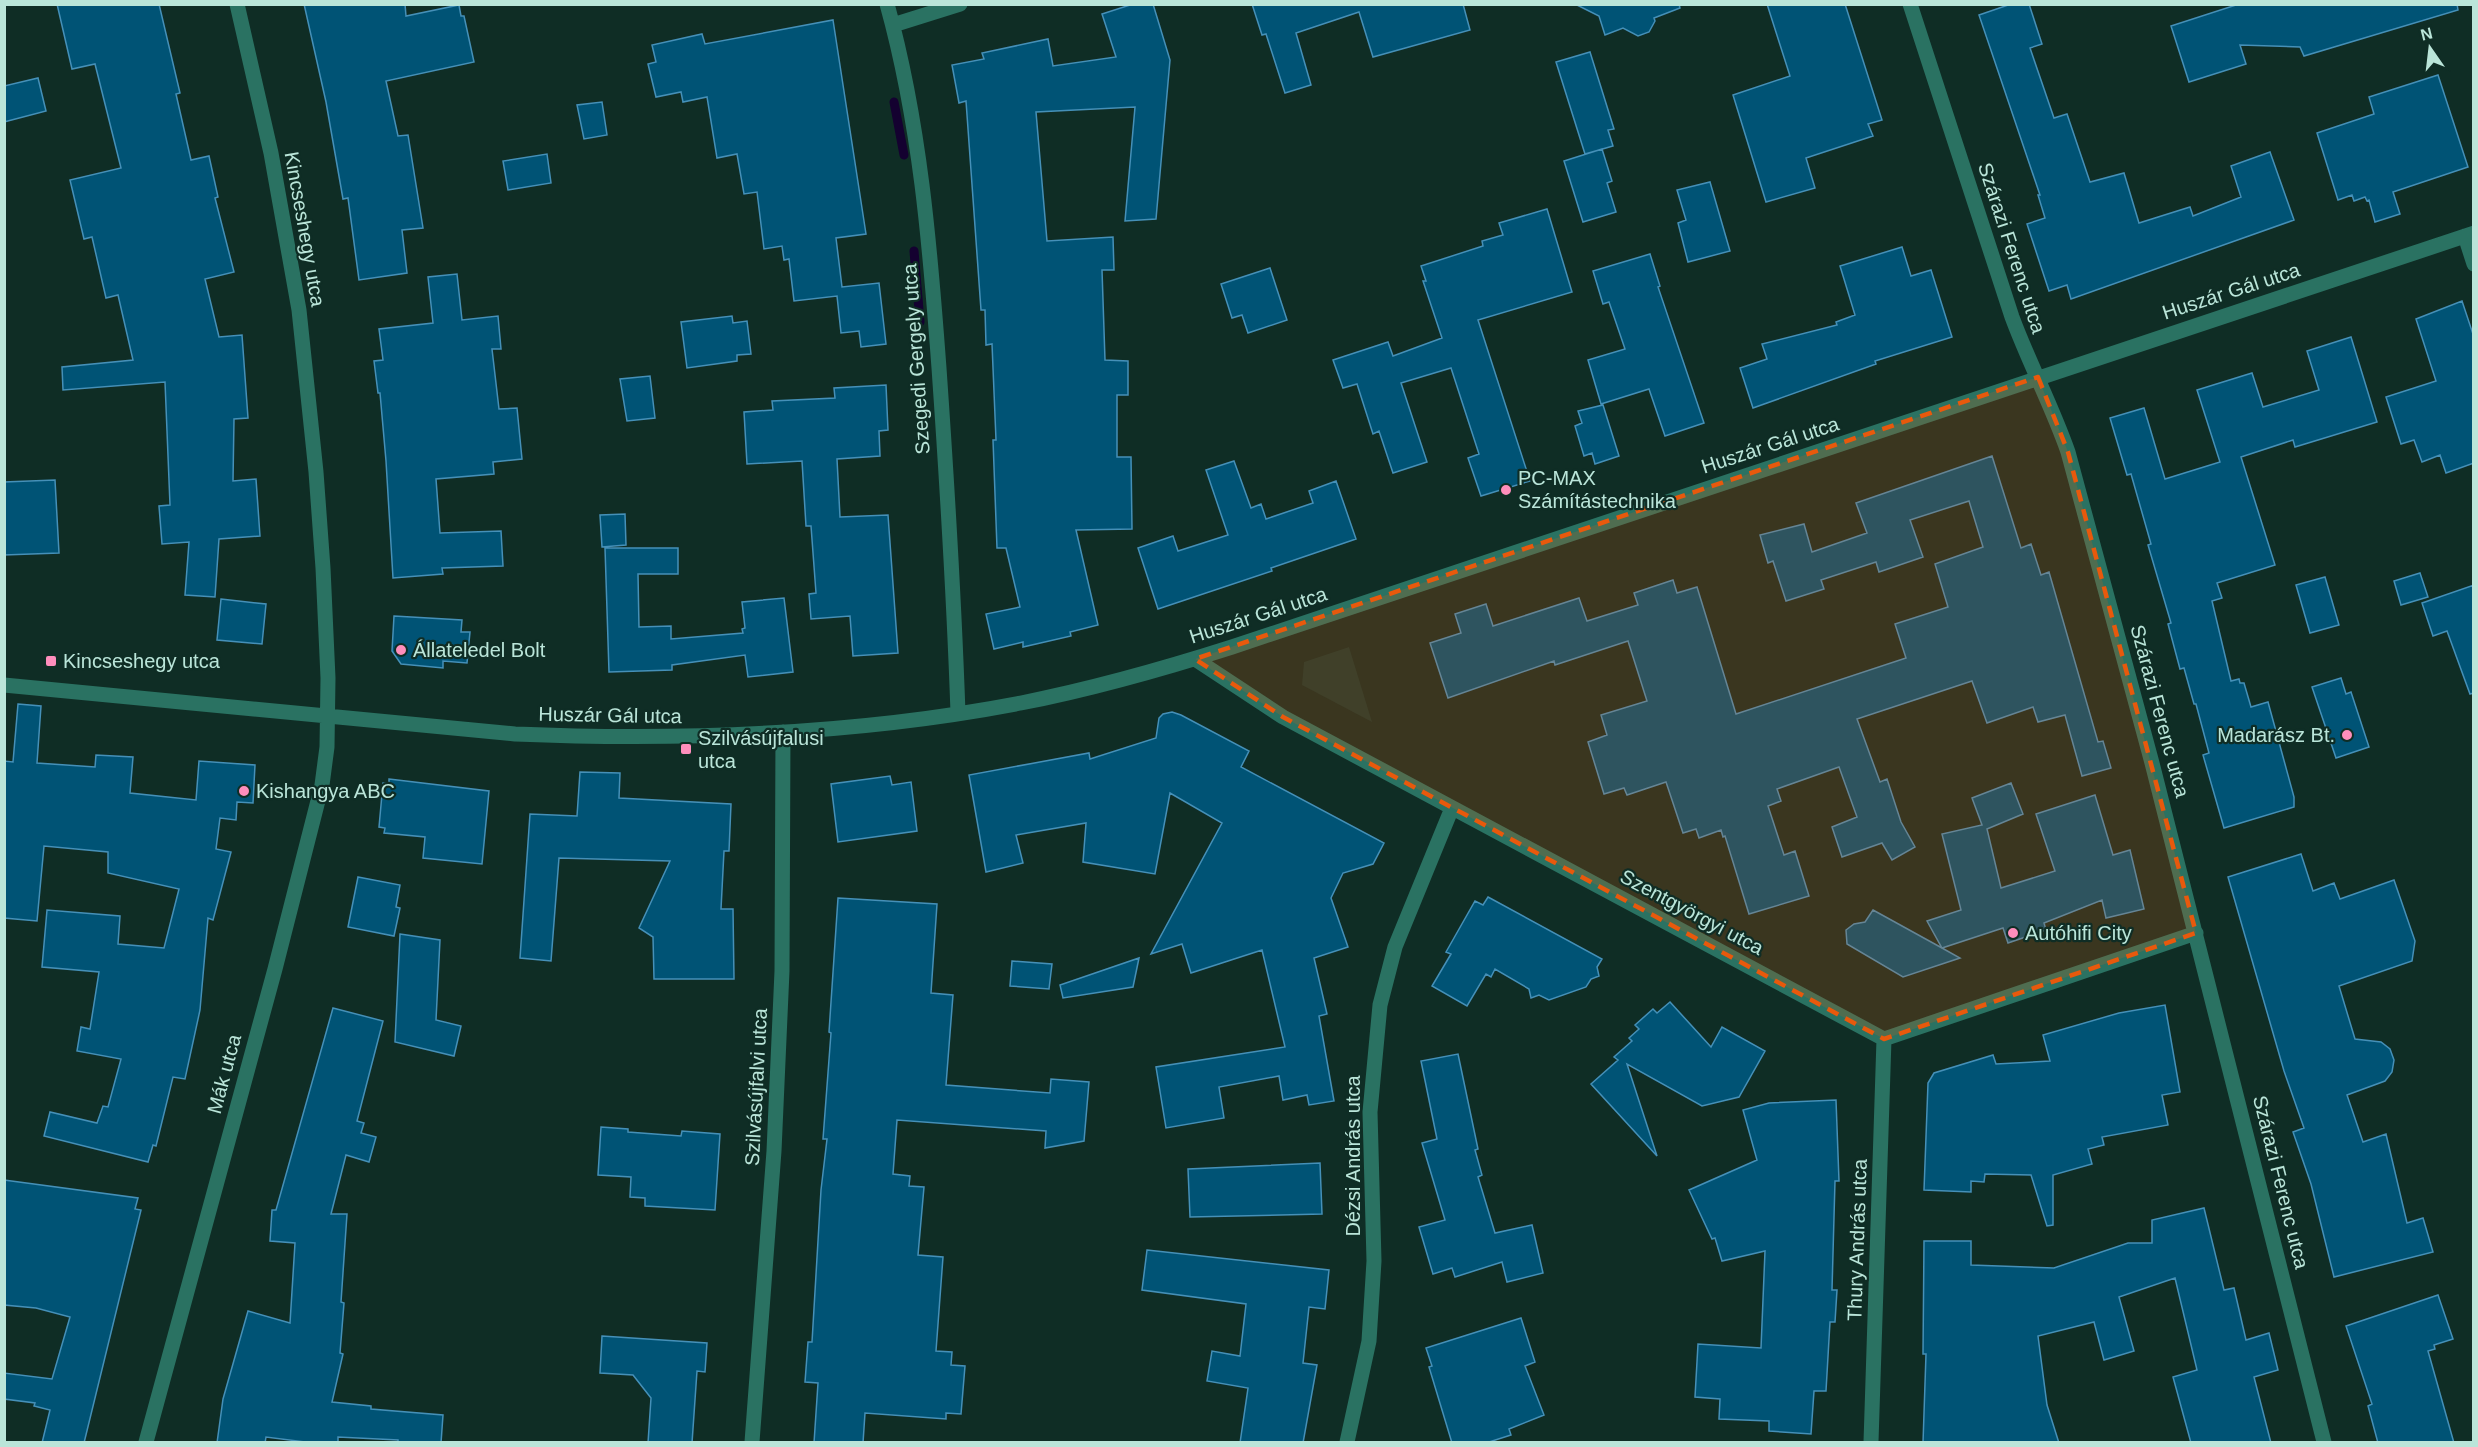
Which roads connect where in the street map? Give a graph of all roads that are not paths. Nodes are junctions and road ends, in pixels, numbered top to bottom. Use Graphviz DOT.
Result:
graph roads {
  1 [pos="237,4"];
  2 [pos="887,4"];
  3 [pos="960,4"];
  4 [pos="1910,4"];
  5 [pos="893,25"];
  6 [pos="2469,234"];
  7 [pos="2474,264"];
  8 [pos="2038,377"];
  9 [pos="1195,659"];
  10 [pos="4,685"];
  11 [pos="958,713"];
  12 [pos="327,715"];
  13 [pos="783,732"];
  14 [pos="1452,808"];
  15 [pos="2196,933"];
  16 [pos="1884,1039"];
  17 [pos="146,1443"];
  18 [pos="752,1443"];
  19 [pos="1347,1443"];
  20 [pos="1871,1443"];
  21 [pos="2324,1443"];
  1 -- 12 [label="street, Kincseshegy utca"];
  2 -- 5 [label="street, Szegedi Gergely utca"];
  3 -- 5 [label="street"];
  4 -- 8 [label="street, Szárazi Ferenc utca"];
  5 -- 11 [label="street, Szegedi Gergely utca"];
  6 -- 7 [label="street"];
  6 -- 8 [label="street, Huszár Gál utca"];
  8 -- 9 [label="street, Huszár Gál utca"];
  8 -- 15 [label="street, Szárazi Ferenc utca"];
  9 -- 11 [label="street, Huszár Gál utca"];
  9 -- 14 [label="street, Szentgyörgyi utca"];
  10 -- 12 [label="street, Huszár Gál utca"];
  11 -- 13 [label="street, Huszár Gál utca"];
  12 -- 13 [label="street, Huszár Gál utca"];
  12 -- 17 [label="street, Mák utca"];
  13 -- 18 [label="street, Szilvásújfalvi utca"];
  14 -- 16 [label="street, Szentgyörgyi utca"];
  14 -- 19 [label="street, Dézsi András utca"];
  15 -- 16 [label="street"];
  15 -- 21 [label="street, Szárazi Ferenc utca"];
  16 -- 20 [label="street, Thury András utca"];
}
